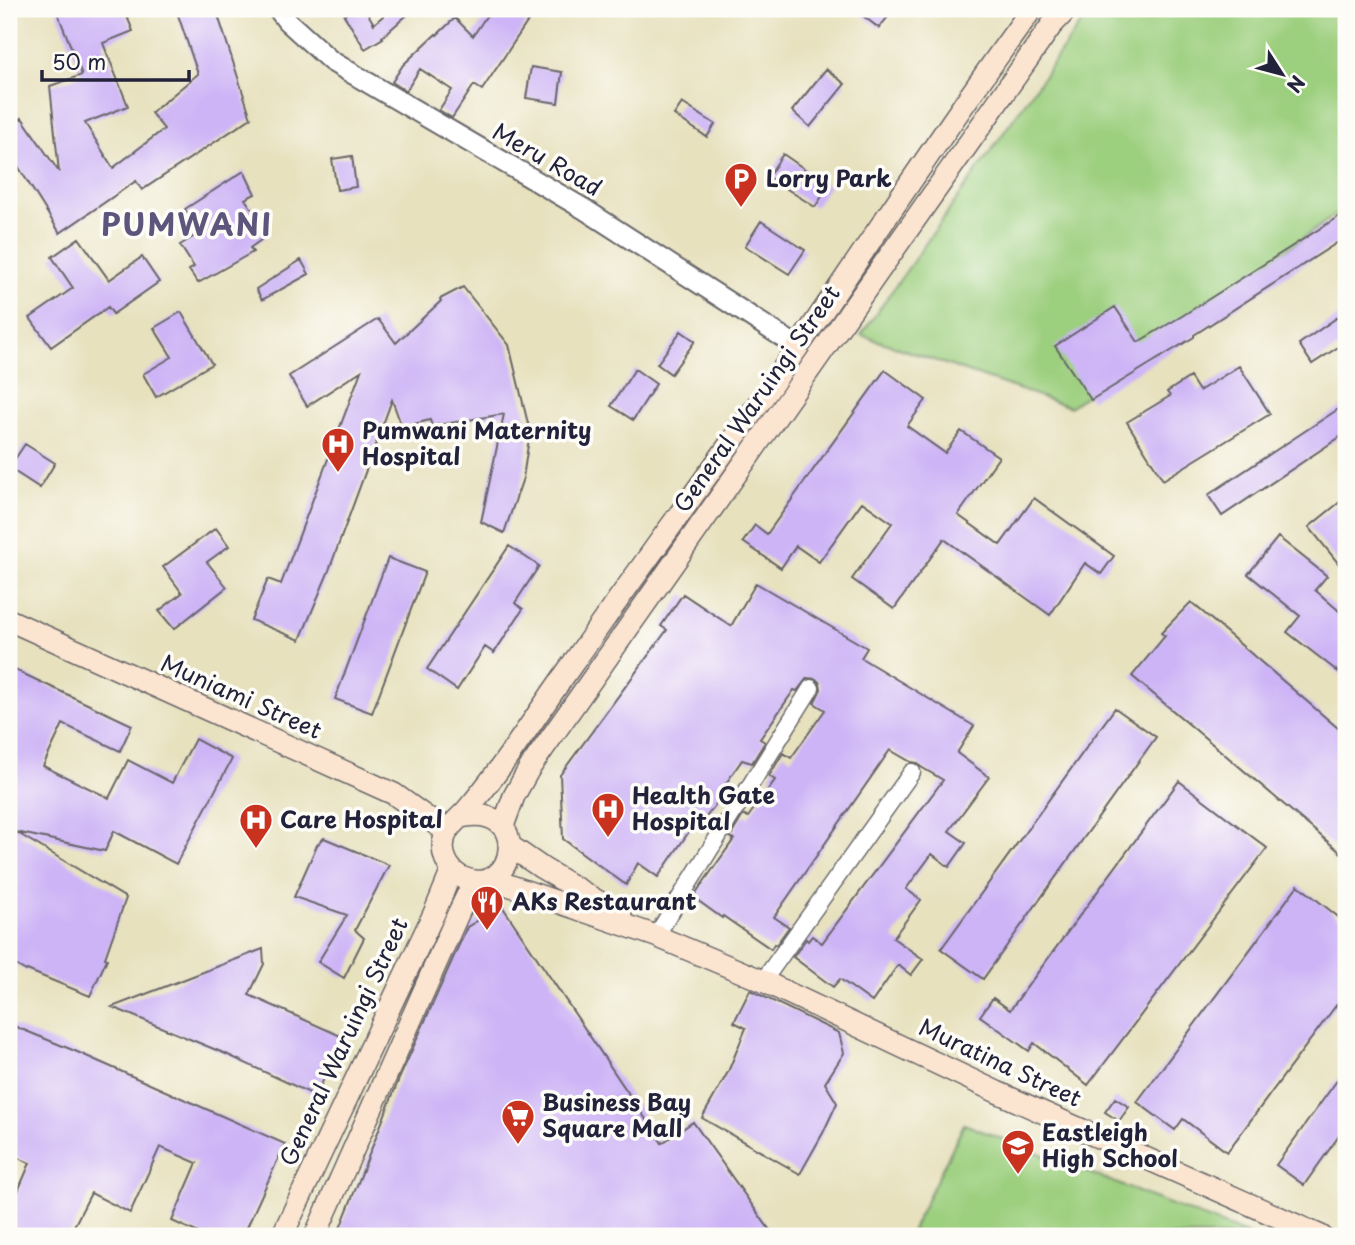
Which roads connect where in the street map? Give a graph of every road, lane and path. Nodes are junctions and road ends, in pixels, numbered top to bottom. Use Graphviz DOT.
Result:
graph roads {
  1 [pos="278,9"];
  2 [pos="1032,9"];
  3 [pos="1067,9"];
  4 [pos="798,347"];
  5 [pos="9,620"];
  6 [pos="811,688"];
  7 [pos="912,772"];
  8 [pos="454,825"];
  9 [pos="506,836"];
  10 [pos="452,870"];
  11 [pos="483,880"];
  12 [pos="656,936"];
  13 [pos="763,981"];
  14 [pos="282,1236"];
  15 [pos="315,1236"];
  16 [pos="1321,1236"];
  1 -- 4 [label="street, Meru Road"];
  2 -- 4 [label="main road, General Waruingi Street"];
  3 -- 9 [label="main road, General Waruingi Street"];
  4 -- 8 [label="main road, General Waruingi Street"];
  5 -- 8 [label="main road, Muniami Street"];
  6 -- 12 [label="street"];
  7 -- 13 [label="street"];
  8 -- 9 [label="main road"];
  8 -- 10 [label="main road"];
  9 -- 11 [label="main road"];
  9 -- 12 [label="main road, Muratina Street"];
  10 -- 11 [label="main road"];
  10 -- 14 [label="main road, General Waruingi Street"];
  11 -- 12 [label="main road, Muratina Street"];
  11 -- 15 [label="main road"];
  12 -- 13 [label="main road, Muratina Street"];
  13 -- 16 [label="main road, Muratina Street"];
}
